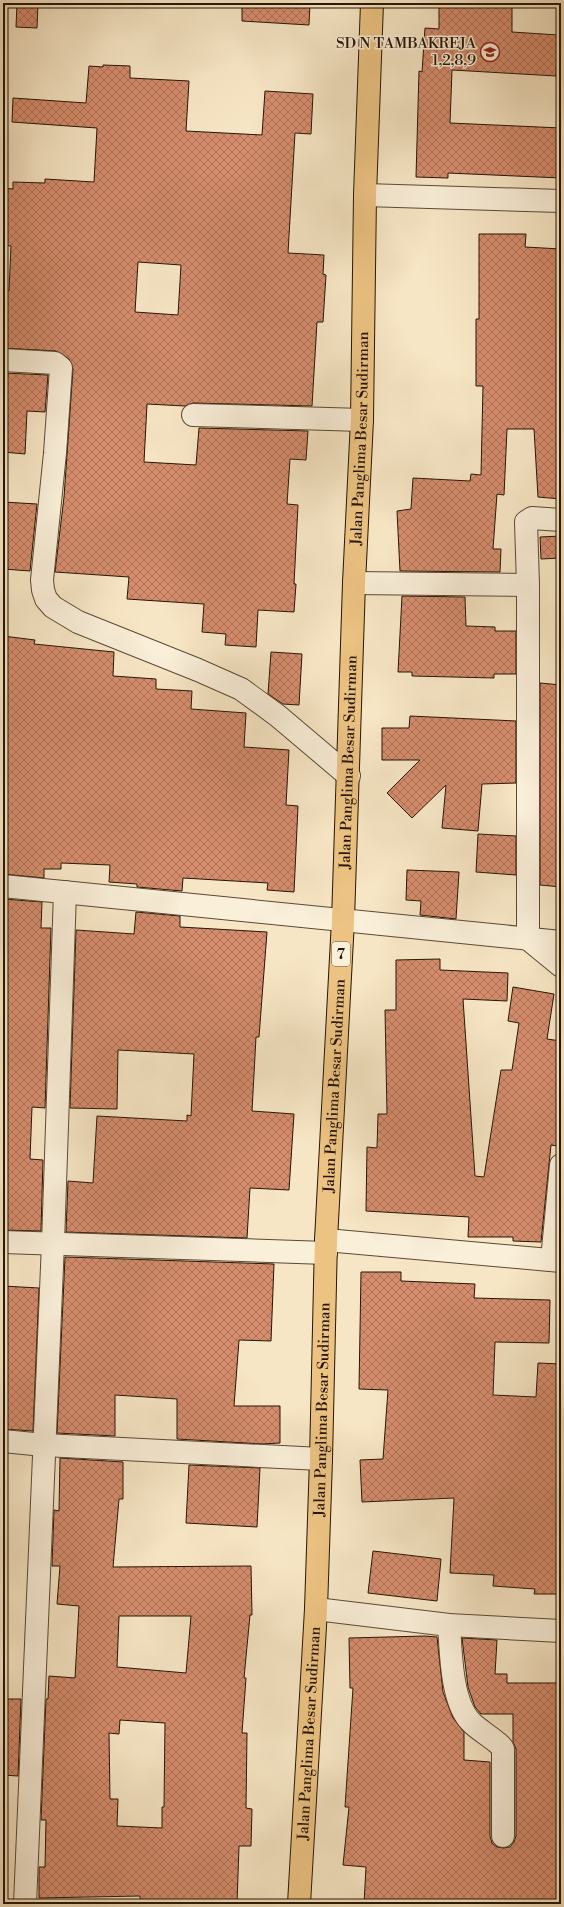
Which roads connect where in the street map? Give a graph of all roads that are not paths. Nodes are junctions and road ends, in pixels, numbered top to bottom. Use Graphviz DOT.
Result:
graph roads {
  1 [pos="372,3"];
  2 [pos="365,195"];
  3 [pos="561,201"];
  4 [pos="3,360"];
  5 [pos="193,414"];
  6 [pos="362,420"];
  7 [pos="561,520"];
  8 [pos="354,583"];
  9 [pos="528,586"];
  10 [pos="349,776"];
  11 [pos="3,886"];
  12 [pos="65,892"];
  13 [pos="343,920"];
  14 [pos="528,939"];
  15 [pos="561,942"];
  16 [pos="561,966"];
  17 [pos="561,1165"];
  18 [pos="3,1242"];
  19 [pos="53,1243"];
  20 [pos="326,1246"];
  21 [pos="557,1261"];
  22 [pos="3,1441"];
  23 [pos="44,1445"];
  24 [pos="321,1459"];
  25 [pos="316,1608"];
  26 [pos="449,1625"];
  27 [pos="561,1631"];
  28 [pos="503,1836"];
  29 [pos="25,1904"];
  30 [pos="298,1904"];
  1 -- 2 [label="highway, Jalan Panglima Besar Sudirman / 7"];
  2 -- 3 [label="street"];
  2 -- 6 [label="highway, Jalan Panglima Besar Sudirman / 7"];
  4 -- 10 [label="street"];
  5 -- 6 [label="street"];
  6 -- 8 [label="highway, Jalan Panglima Besar Sudirman / 7"];
  7 -- 9 [label="street"];
  8 -- 9 [label="street"];
  8 -- 10 [label="highway, Jalan Panglima Besar Sudirman / 7"];
  9 -- 14 [label="street"];
  10 -- 13 [label="highway, Jalan Panglima Besar Sudirman / 7"];
  11 -- 12 [label="street"];
  12 -- 13 [label="street"];
  12 -- 19 [label="street"];
  13 -- 14 [label="street"];
  13 -- 20 [label="highway, Jalan Panglima Besar Sudirman / 7"];
  14 -- 15 [label="street"];
  14 -- 16 [label="street"];
  17 -- 21 [label="street"];
  18 -- 19 [label="street"];
  19 -- 20 [label="street"];
  19 -- 23 [label="street"];
  20 -- 21 [label="street"];
  20 -- 24 [label="highway, Jalan Panglima Besar Sudirman / 7"];
  22 -- 23 [label="street"];
  23 -- 24 [label="street"];
  23 -- 29 [label="street"];
  24 -- 25 [label="highway, Jalan Panglima Besar Sudirman / 7"];
  25 -- 26 [label="street"];
  25 -- 30 [label="highway, Jalan Panglima Besar Sudirman / 7"];
  26 -- 27 [label="street"];
  26 -- 28 [label="street"];
}
